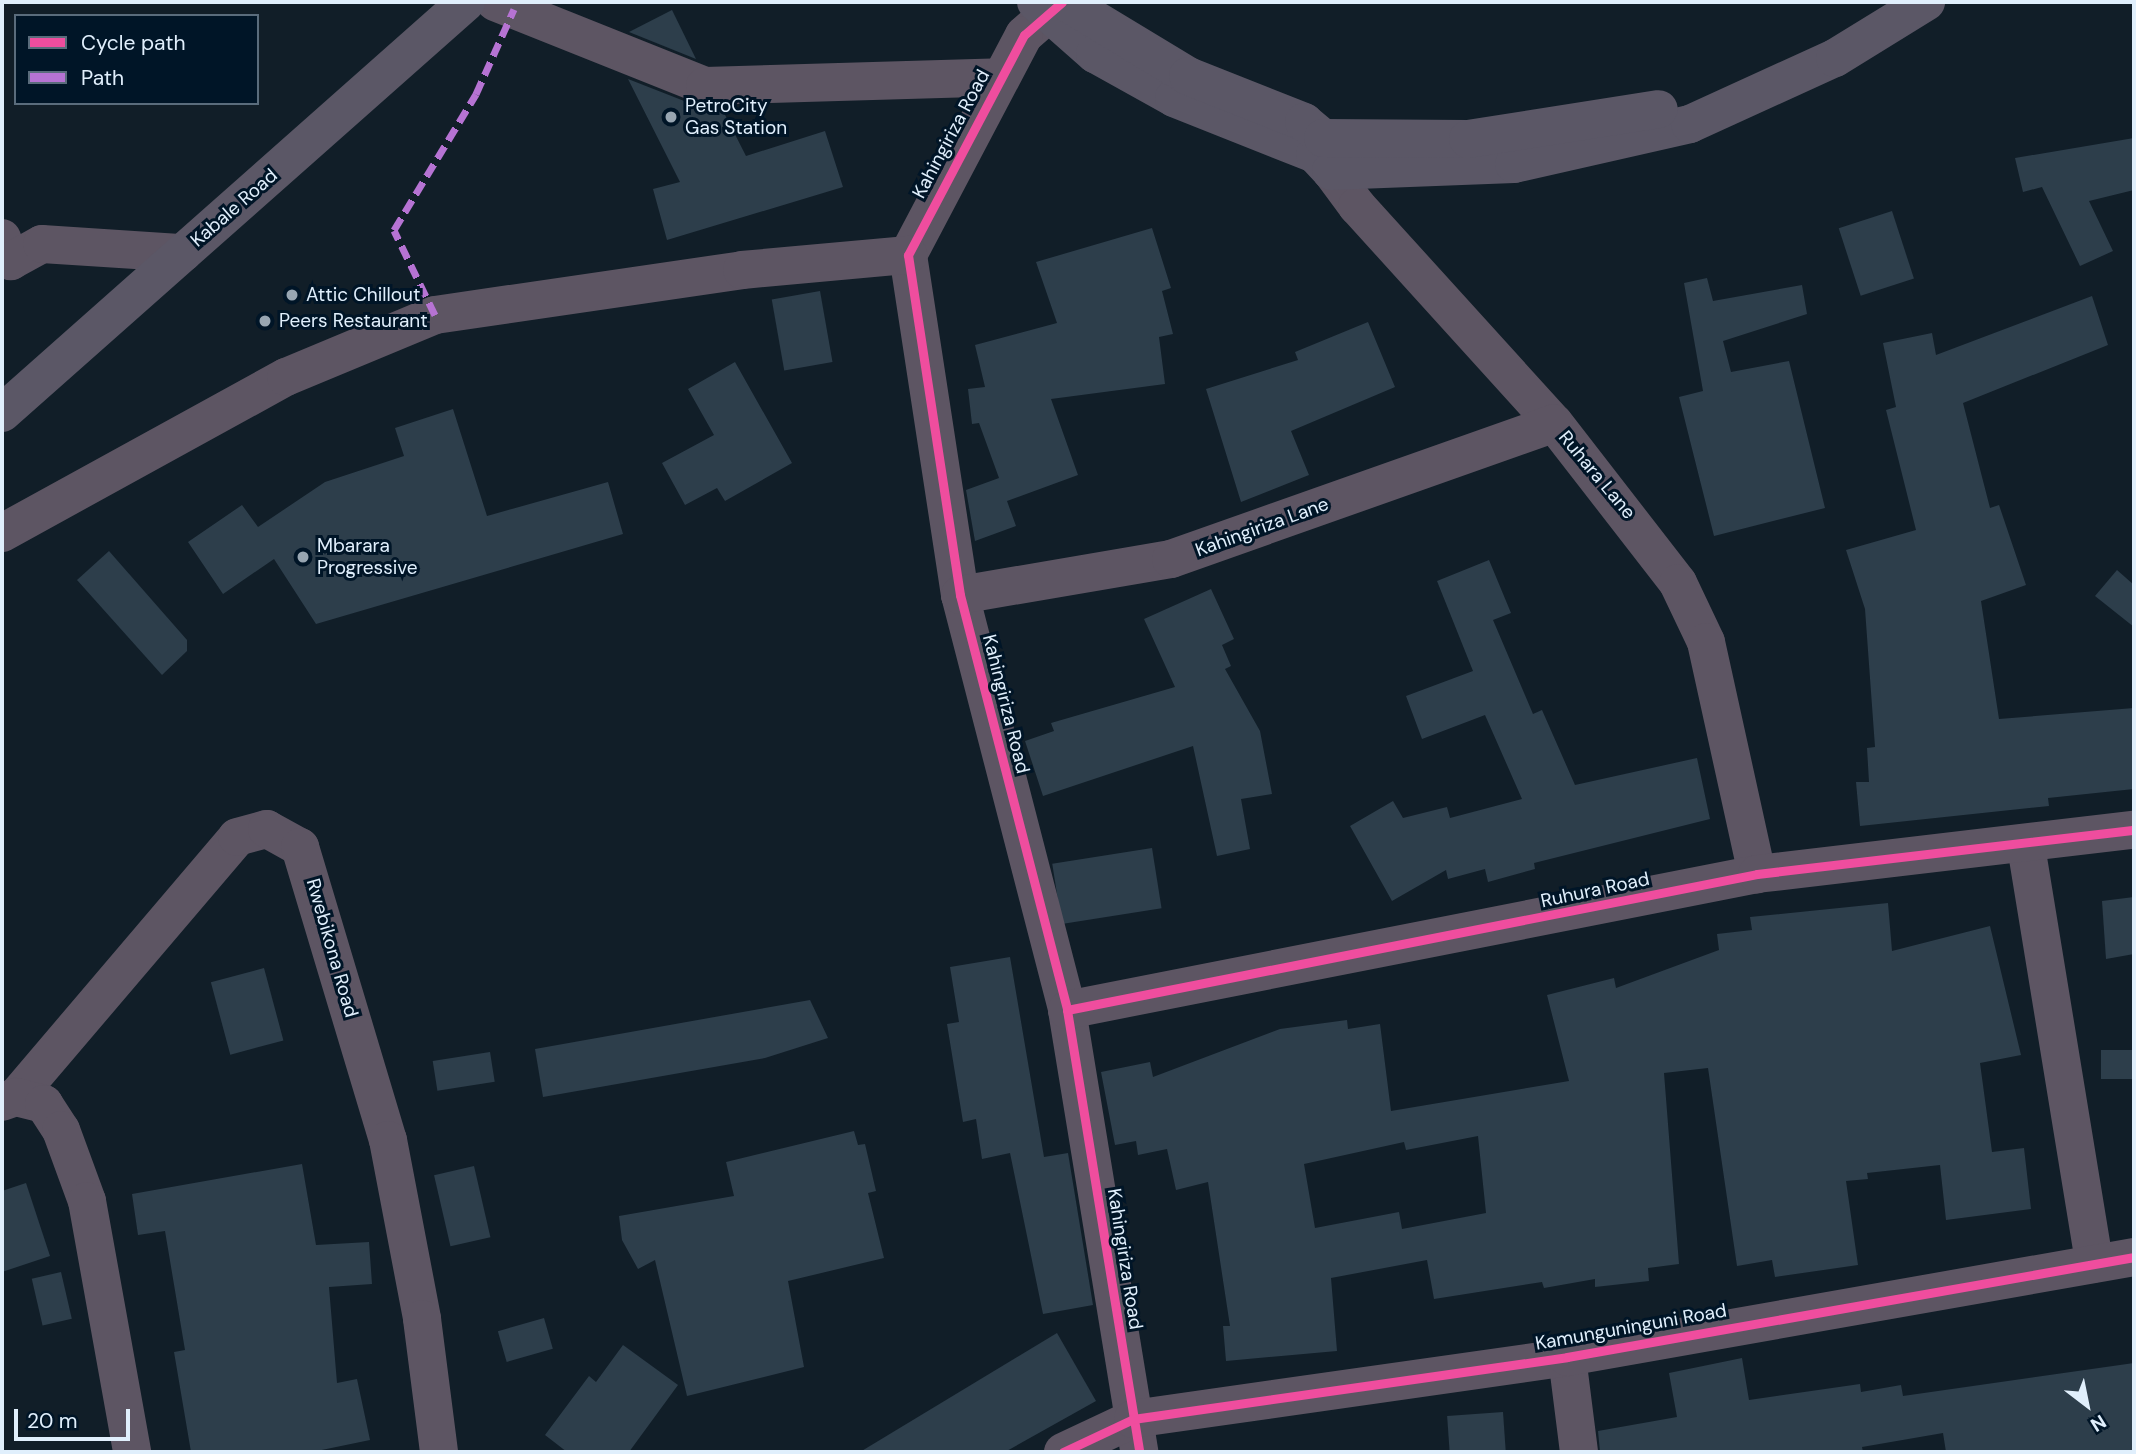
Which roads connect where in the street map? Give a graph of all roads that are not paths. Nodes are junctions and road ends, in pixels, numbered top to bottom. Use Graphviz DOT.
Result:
graph roads {
  1 [pos="466,2"];
  2 [pos="495,2"];
  3 [pos="1920,2"];
  4 [pos="1926,2"];
  5 [pos="1053,5"];
  6 [pos="1001,77"];
  7 [pos="1326,155"];
  8 [pos="183,253"];
  9 [pos="908,256"];
  10 [pos="5,257"];
  11 [pos="2,412"];
  12 [pos="1554,423"];
  13 [pos="2,533"];
  14 [pos="960,595"];
  15 [pos="2134,830"];
  16 [pos="2026,846"];
  17 [pos="1757,874"];
  18 [pos="1067,1010"];
  19 [pos="9,1100"];
  20 [pos="2134,1257"];
  21 [pos="2094,1264"];
  22 [pos="1567,1357"];
  23 [pos="1136,1436"];
  24 [pos="132,1452"];
  25 [pos="439,1452"];
  26 [pos="1063,1452"];
  27 [pos="1579,1452"];
  1 -- 8 [label="main road, Kabale Road"];
  2 -- 6 [label="street"];
  3 -- 7 [label="main road"];
  4 -- 7 [label="main road"];
  5 -- 6 [label="street, Kahingiriza Road"];
  5 -- 7 [label="main road"];
  6 -- 9 [label="street, Kahingiriza Road"];
  7 -- 12 [label="street, Ruhara Lane"];
  8 -- 10 [label="street"];
  8 -- 11 [label="main road, Kabale Road"];
  9 -- 13 [label="street"];
  9 -- 14 [label="street, Kahingiriza Road"];
  12 -- 14 [label="street, Kahingiriza Lane"];
  12 -- 17 [label="street, Ruhara Lane"];
  14 -- 18 [label="street, Kahingiriza Road"];
  15 -- 16 [label="street, Ruhura Road"];
  16 -- 17 [label="street, Ruhura Road"];
  16 -- 21 [label="street"];
  17 -- 18 [label="street, Ruhura Road"];
  18 -- 23 [label="street, Kahingiriza Road"];
  19 -- 24 [label="street"];
  19 -- 25 [label="street, Rwebikona Road"];
  20 -- 21 [label="street, Kamunguninguni Road"];
  21 -- 22 [label="street, Kamunguninguni Road"];
  22 -- 23 [label="street, Kamunguninguni Road"];
  22 -- 27 [label="street"];
  23 -- 26 [label="street, Kamunguninguni Road"];
}
